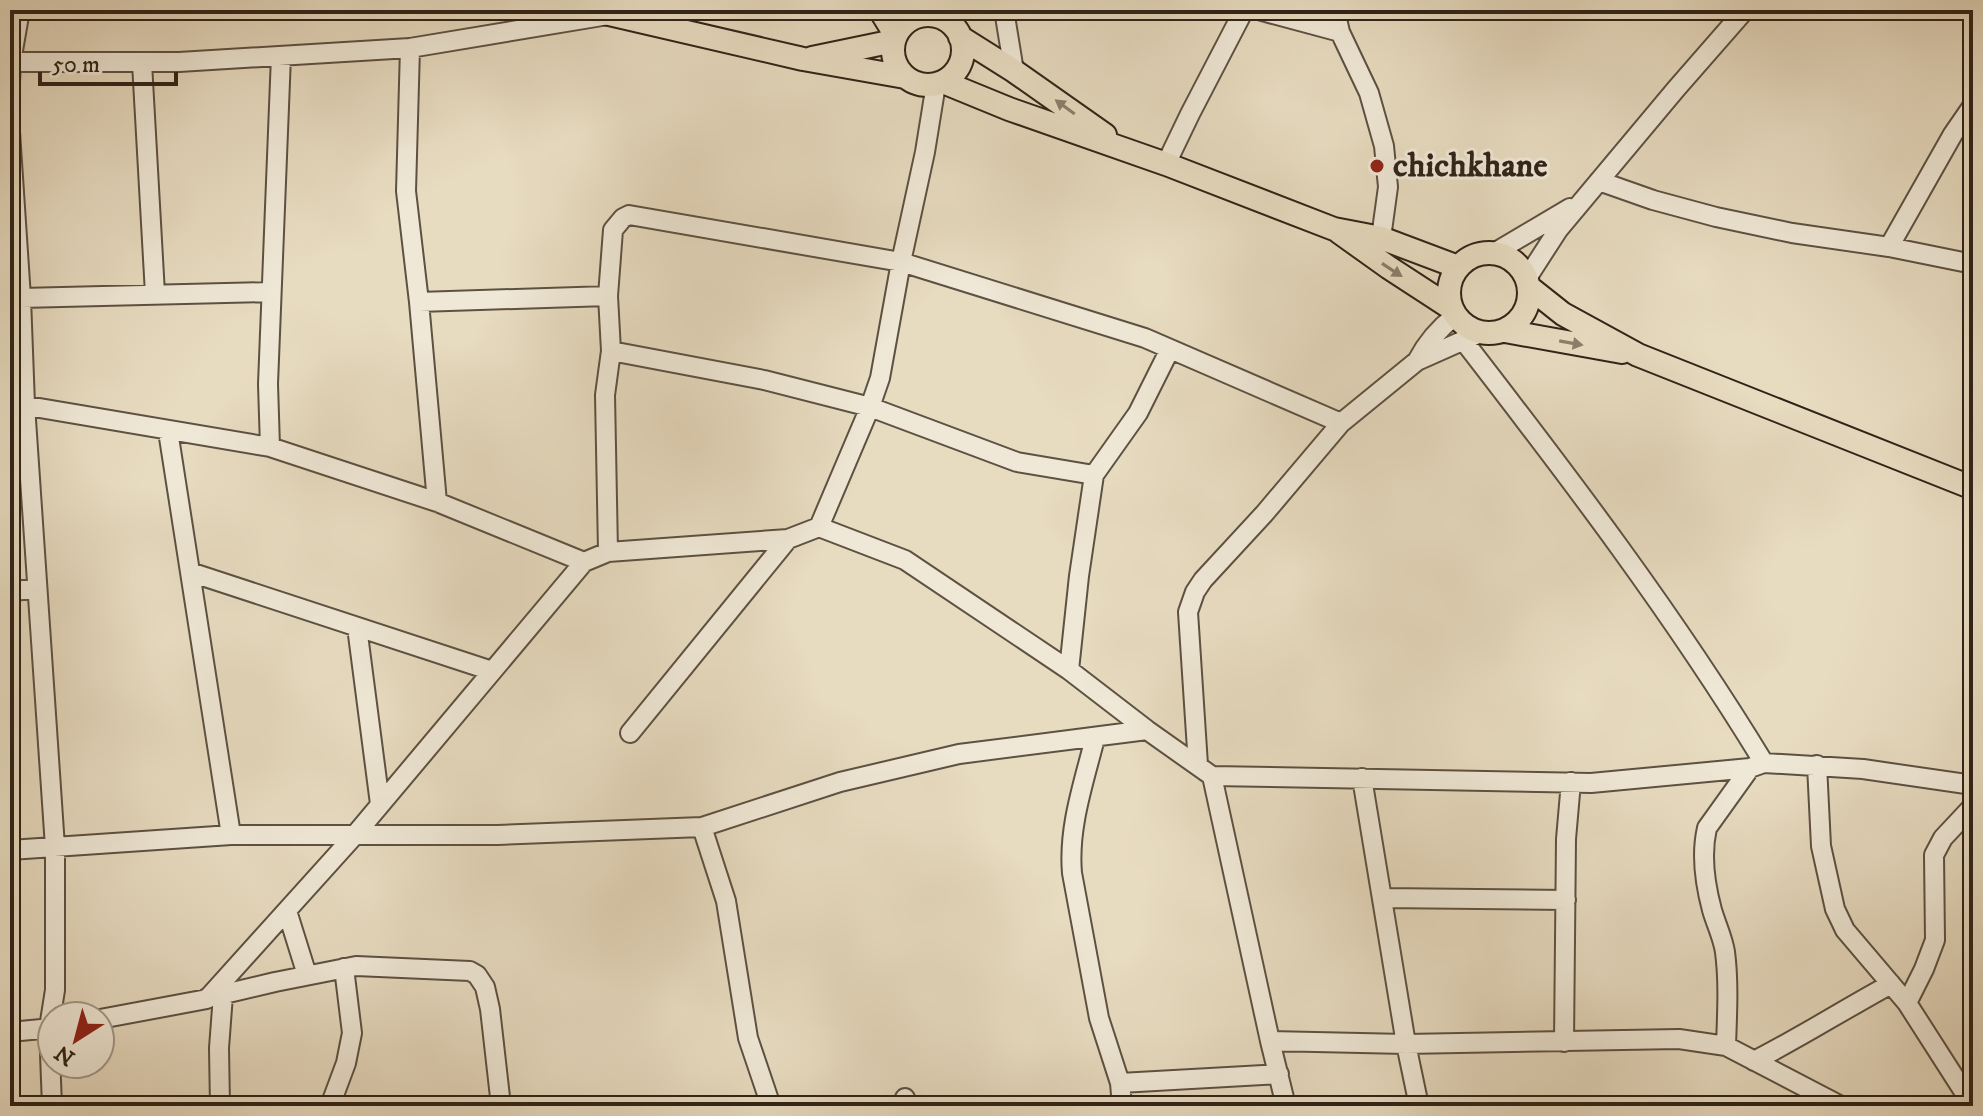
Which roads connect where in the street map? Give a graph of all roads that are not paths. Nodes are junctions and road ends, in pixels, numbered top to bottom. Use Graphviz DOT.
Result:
graph roads {
  1 [pos="20,10"];
  2 [pos="880,10"];
  3 [pos="1004,10"];
  4 [pos="1244,10"];
  5 [pos="1258,10"];
  6 [pos="1335,10"];
  7 [pos="1745,10"];
  8 [pos="600,13"];
  9 [pos="926,13"];
  10 [pos="1340,32"];
  11 [pos="960,37"];
  12 [pos="895,39"];
  13 [pos="410,48"];
  14 [pos="281,56"];
  15 [pos="803,59"];
  16 [pos="10,62"];
  17 [pos="142,63"];
  18 [pos="1014,71"];
  19 [pos="905,77"];
  20 [pos="10,82"];
  21 [pos="940,83"];
  22 [pos="1973,105"];
  23 [pos="10,132"];
  24 [pos="1128,152"];
  25 [pos="1166,164"];
  26 [pos="1599,181"];
  27 [pos="1582,200"];
  28 [pos="1334,229"];
  29 [pos="1381,238"];
  30 [pos="1889,247"];
  31 [pos="1494,253"];
  32 [pos="901,262"];
  33 [pos="1973,264"];
  34 [pos="1458,267"];
  35 [pos="1528,282"];
  36 [pos="271,292"];
  37 [pos="155,294"];
  38 [pos="608,296"];
  39 [pos="21,298"];
  40 [pos="419,302"];
  41 [pos="1453,312"];
  42 [pos="1505,331"];
  43 [pos="1472,337"];
  44 [pos="1170,349"];
  45 [pos="611,351"];
  46 [pos="1638,355"];
  47 [pos="1417,361"];
  48 [pos="18,404"];
  49 [pos="870,407"];
  50 [pos="1341,423"];
  51 [pos="168,431"];
  52 [pos="270,447"];
  53 [pos="1094,475"];
  54 [pos="1973,488"];
  55 [pos="437,502"];
  56 [pos="819,527"];
  57 [pos="788,539"];
  58 [pos="608,552"];
  59 [pos="584,562"];
  60 [pos="190,572"];
  61 [pos="37,589"];
  62 [pos="10,591"];
  63 [pos="357,627"];
  64 [pos="1069,670"];
  65 [pos="492,671"];
  66 [pos="1147,730"];
  67 [pos="630,733"];
  68 [pos="1095,738"];
  69 [pos="1817,765"];
  70 [pos="1757,766"];
  71 [pos="1205,770"];
  72 [pos="1362,778"];
  73 [pos="1571,782"];
  74 [pos="1973,785"];
  75 [pos="380,804"];
  76 [pos="1973,806"];
  77 [pos="702,827"];
  78 [pos="231,835"];
  79 [pos="354,836"];
  80 [pos="55,847"];
  81 [pos="10,850"];
  82 [pos="1382,898"];
  83 [pos="1566,900"];
  84 [pos="287,911"];
  85 [pos="344,968"];
  86 [pos="307,975"];
  87 [pos="1891,984"];
  88 [pos="215,997"];
  89 [pos="54,1000"];
  90 [pos="1907,1003"];
  91 [pos="116,1016"];
  92 [pos="36,1029"];
  93 [pos="10,1032"];
  94 [pos="1270,1041"];
  95 [pos="1564,1042"];
  96 [pos="1406,1044"];
  97 [pos="1726,1046"];
  98 [pos="1754,1061"];
  99 [pos="1279,1074"];
  100 [pos="52,1080"];
  101 [pos="1120,1083"];
  102 [pos="1966,1085"];
  103 [pos="52,1106"];
  104 [pos="220,1106"];
  105 [pos="330,1106"];
  106 [pos="501,1106"];
  107 [pos="771,1106"];
  108 [pos="1122,1106"];
  109 [pos="1286,1106"];
  110 [pos="1419,1106"];
  111 [pos="1838,1106"];
  112 [pos="1973,1106"];
  1 -- 16 [label="street"];
  2 -- 12 [label="main road"];
  3 -- 18 [label="street"];
  4 -- 25 [label="street"];
  5 -- 10 [label="street"];
  6 -- 10 [label="street"];
  7 -- 26 [label="street"];
  8 -- 13 [label="street"];
  8 -- 15 [label="main road"];
  9 -- 11 [label="main road"];
  9 -- 12 [label="main road"];
  10 -- 29 [label="street"];
  11 -- 18 [label="main road"];
  11 -- 21 [label="main road"];
  12 -- 15 [label="main road"];
  12 -- 19 [label="main road"];
  13 -- 14 [label="street"];
  13 -- 40 [label="street"];
  14 -- 17 [label="street"];
  14 -- 36 [label="street"];
  15 -- 19 [label="main road"];
  16 -- 17 [label="street"];
  16 -- 20 [label="street"];
  17 -- 37 [label="street"];
  24 -- 18 [label="main road, one-way"];
  19 -- 21 [label="main road"];
  21 -- 24 [label="main road"];
  21 -- 32 [label="street"];
  22 -- 30 [label="street"];
  23 -- 39 [label="street"];
  24 -- 25 [label="main road"];
  25 -- 28 [label="main road"];
  26 -- 27 [label="street"];
  26 -- 30 [label="street"];
  27 -- 31 [label="street"];
  27 -- 35 [label="street"];
  28 -- 29 [label="main road"];
  28 -- 41 [label="main road, one-way"];
  29 -- 34 [label="main road"];
  30 -- 33 [label="street"];
  31 -- 34 [label="main road"];
  31 -- 35 [label="main road"];
  32 -- 38 [label="street"];
  32 -- 44 [label="street"];
  32 -- 49 [label="street"];
  34 -- 41 [label="main road"];
  35 -- 42 [label="main road"];
  35 -- 46 [label="main road"];
  36 -- 37 [label="street"];
  36 -- 52 [label="street"];
  37 -- 39 [label="street"];
  38 -- 40 [label="street"];
  38 -- 45 [label="street"];
  39 -- 48 [label="street"];
  40 -- 55 [label="street"];
  41 -- 43 [label="main road"];
  41 -- 47 [label="street"];
  42 -- 43 [label="main road"];
  42 -- 46 [label="main road, one-way"];
  43 -- 47 [label="street"];
  43 -- 70 [label="street"];
  44 -- 50 [label="street"];
  44 -- 53 [label="street"];
  45 -- 49 [label="street"];
  45 -- 58 [label="street"];
  46 -- 54 [label="main road"];
  47 -- 50 [label="street"];
  48 -- 51 [label="street"];
  48 -- 61 [label="street"];
  49 -- 53 [label="street"];
  49 -- 56 [label="street"];
  50 -- 71 [label="street"];
  51 -- 52 [label="street"];
  51 -- 60 [label="street"];
  52 -- 55 [label="street"];
  53 -- 64 [label="street"];
  55 -- 59 [label="street"];
  56 -- 57 [label="street"];
  56 -- 64 [label="street"];
  57 -- 58 [label="street"];
  57 -- 67 [label="street"];
  58 -- 59 [label="street"];
  59 -- 65 [label="street"];
  60 -- 63 [label="street"];
  60 -- 78 [label="street"];
  61 -- 62 [label="street"];
  61 -- 80 [label="street"];
  63 -- 65 [label="street"];
  63 -- 75 [label="street"];
  64 -- 66 [label="street"];
  65 -- 75 [label="street"];
  66 -- 68 [label="street"];
  66 -- 71 [label="street"];
  68 -- 77 [label="street"];
  68 -- 101 [label="street"];
  69 -- 70 [label="street"];
  69 -- 74 [label="street"];
  69 -- 87 [label="street"];
  70 -- 73 [label="street"];
  70 -- 97 [label="street"];
  71 -- 72 [label="street"];
  71 -- 94 [label="street"];
  72 -- 73 [label="street"];
  72 -- 82 [label="street"];
  73 -- 83 [label="street"];
  75 -- 79 [label="street"];
  76 -- 90 [label="street"];
  77 -- 79 [label="street"];
  77 -- 107 [label="street"];
  78 -- 79 [label="street"];
  78 -- 80 [label="street"];
  79 -- 84 [label="street"];
  80 -- 81 [label="street"];
  80 -- 89 [label="street"];
  82 -- 83 [label="street"];
  82 -- 96 [label="street"];
  83 -- 95 [label="street"];
  84 -- 86 [label="street"];
  84 -- 88 [label="street"];
  85 -- 86 [label="street"];
  85 -- 105 [label="street"];
  85 -- 106 [label="street"];
  86 -- 88 [label="street"];
  87 -- 90 [label="street"];
  87 -- 98 [label="street"];
  88 -- 91 [label="street"];
  88 -- 104 [label="street"];
  90 -- 102 [label="street"];
  92 -- 93 [label="street"];
  94 -- 96 [label="street"];
  94 -- 99 [label="street"];
  95 -- 96 [label="street"];
  95 -- 97 [label="street"];
  96 -- 110 [label="street"];
  97 -- 98 [label="street"];
  98 -- 111 [label="street"];
  99 -- 101 [label="street"];
  99 -- 109 [label="street"];
  100 -- 103 [label="street"];
  101 -- 108 [label="street"];
  102 -- 112 [label="street"];
}
